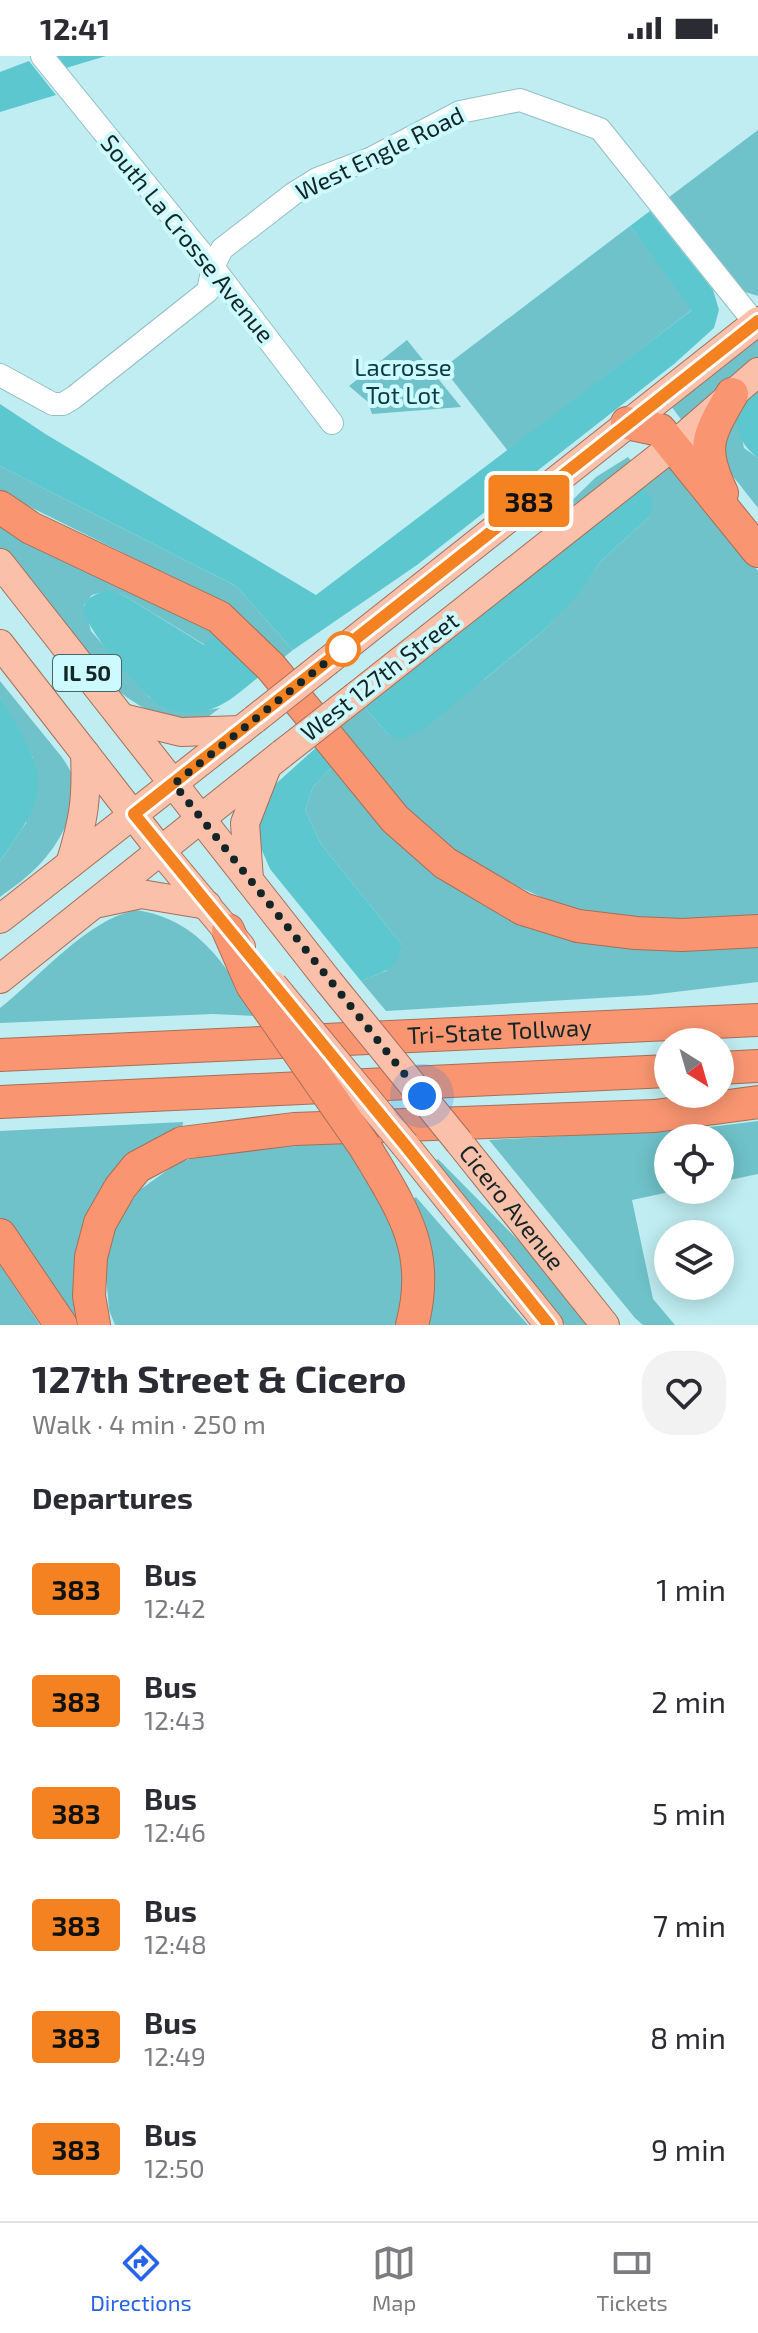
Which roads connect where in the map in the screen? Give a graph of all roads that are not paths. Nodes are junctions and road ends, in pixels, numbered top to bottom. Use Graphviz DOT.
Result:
graph roads {
  1 [pos="42,56"];
  2 [pos="213,267"];
  3 [pos="757,322"];
  4 [pos="758,372"];
  5 [pos="0,375"];
  6 [pos="732,394"];
  7 [pos="332,423"];
  8 [pos="627,423"];
  9 [pos="674,445"];
  10 [pos="0,507"];
  11 [pos="735,522"];
  12 [pos="758,551"];
  13 [pos="0,563"];
  14 [pos="0,644"];
  15 [pos="123,718"];
  16 [pos="248,724"];
  17 [pos="85,753"];
  18 [pos="275,760"];
  19 [pos="174,784"];
  20 [pos="134,814"];
  21 [pos="201,819"];
  22 [pos="161,851"];
  23 [pos="70,864"];
  24 [pos="249,880"];
  25 [pos="94,904"];
  26 [pos="207,905"];
  27 [pos="0,919"];
  28 [pos="228,930"];
  29 [pos="758,931"];
  30 [pos="0,979"];
  31 [pos="263,985"];
  32 [pos="758,1020"];
  33 [pos="0,1055"];
  34 [pos="758,1066"];
  35 [pos="734,1067"];
  36 [pos="654,1072"];
  37 [pos="0,1102"];
  38 [pos="758,1102"];
  39 [pos="0,1235"];
  40 [pos="61,1325"];
  41 [pos="94,1325"];
  42 [pos="412,1325"];
  43 [pos="549,1325"];
  44 [pos="605,1325"];
  1 -- 2 [label="street, South La Crosse Avenue"];
  2 -- 3 [label="street, West Engle Road"];
  2 -- 5 [label="street, West Engle Road"];
  2 -- 7 [label="street, South La Crosse Avenue"];
  3 -- 8 [label="main road, West 127th Street"];
  4 -- 6 [label="main road, West 127th Street"];
  6 -- 9 [label="main road, West 127th Street"];
  6 -- 11 [label="highway"];
  8 -- 9 [label="highway"];
  8 -- 16 [label="main road, West 127th Street, bridge"];
  9 -- 11 [label="highway"];
  9 -- 18 [label="main road, West 127th Street, bridge"];
  10 -- 29 [label="highway"];
  11 -- 12 [label="highway"];
  13 -- 15 [label="main road, Cicero Avenue / IL 50"];
  14 -- 17 [label="main road, IL 50"];
  15 -- 16 [label="main road"];
  15 -- 19 [label="main road, Cicero Avenue / IL 50"];
  16 -- 19 [label="main road, West 127th Street"];
  17 -- 20 [label="main road, IL 50"];
  17 -- 23 [label="main road"];
  18 -- 21 [label="main road, West 127th Street"];
  18 -- 24 [label="main road"];
  19 -- 20 [label="main road, West 127th Street"];
  19 -- 21 [label="main road, Cicero Avenue / IL 50"];
  20 -- 22 [label="main road, IL 50"];
  20 -- 23 [label="main road, West 127th Street"];
  21 -- 22 [label="main road, West 127th Street"];
  21 -- 24 [label="main road, Cicero Avenue / IL 50"];
  22 -- 25 [label="main road, West 127th Street"];
  22 -- 26 [label="main road, IL 50"];
  23 -- 27 [label="main road, West 127th Street"];
  24 -- 44 [label="main road, Cicero Avenue / IL 50, bridge"];
  25 -- 26 [label="main road"];
  25 -- 30 [label="main road, West 127th Street"];
  26 -- 28 [label="main road, IL 50"];
  28 -- 31 [label="highway"];
  31 -- 42 [label="highway, bridge"];
  31 -- 43 [label="main road, Cicero Avenue, bridge"];
  32 -- 33 [label="highway, Tri-State Tollway"];
  34 -- 35 [label="highway"];
  36 -- 37 [label="highway, Tri-State Tollway"];
  38 -- 41 [label="highway"];
  39 -- 40 [label="highway"];
}
